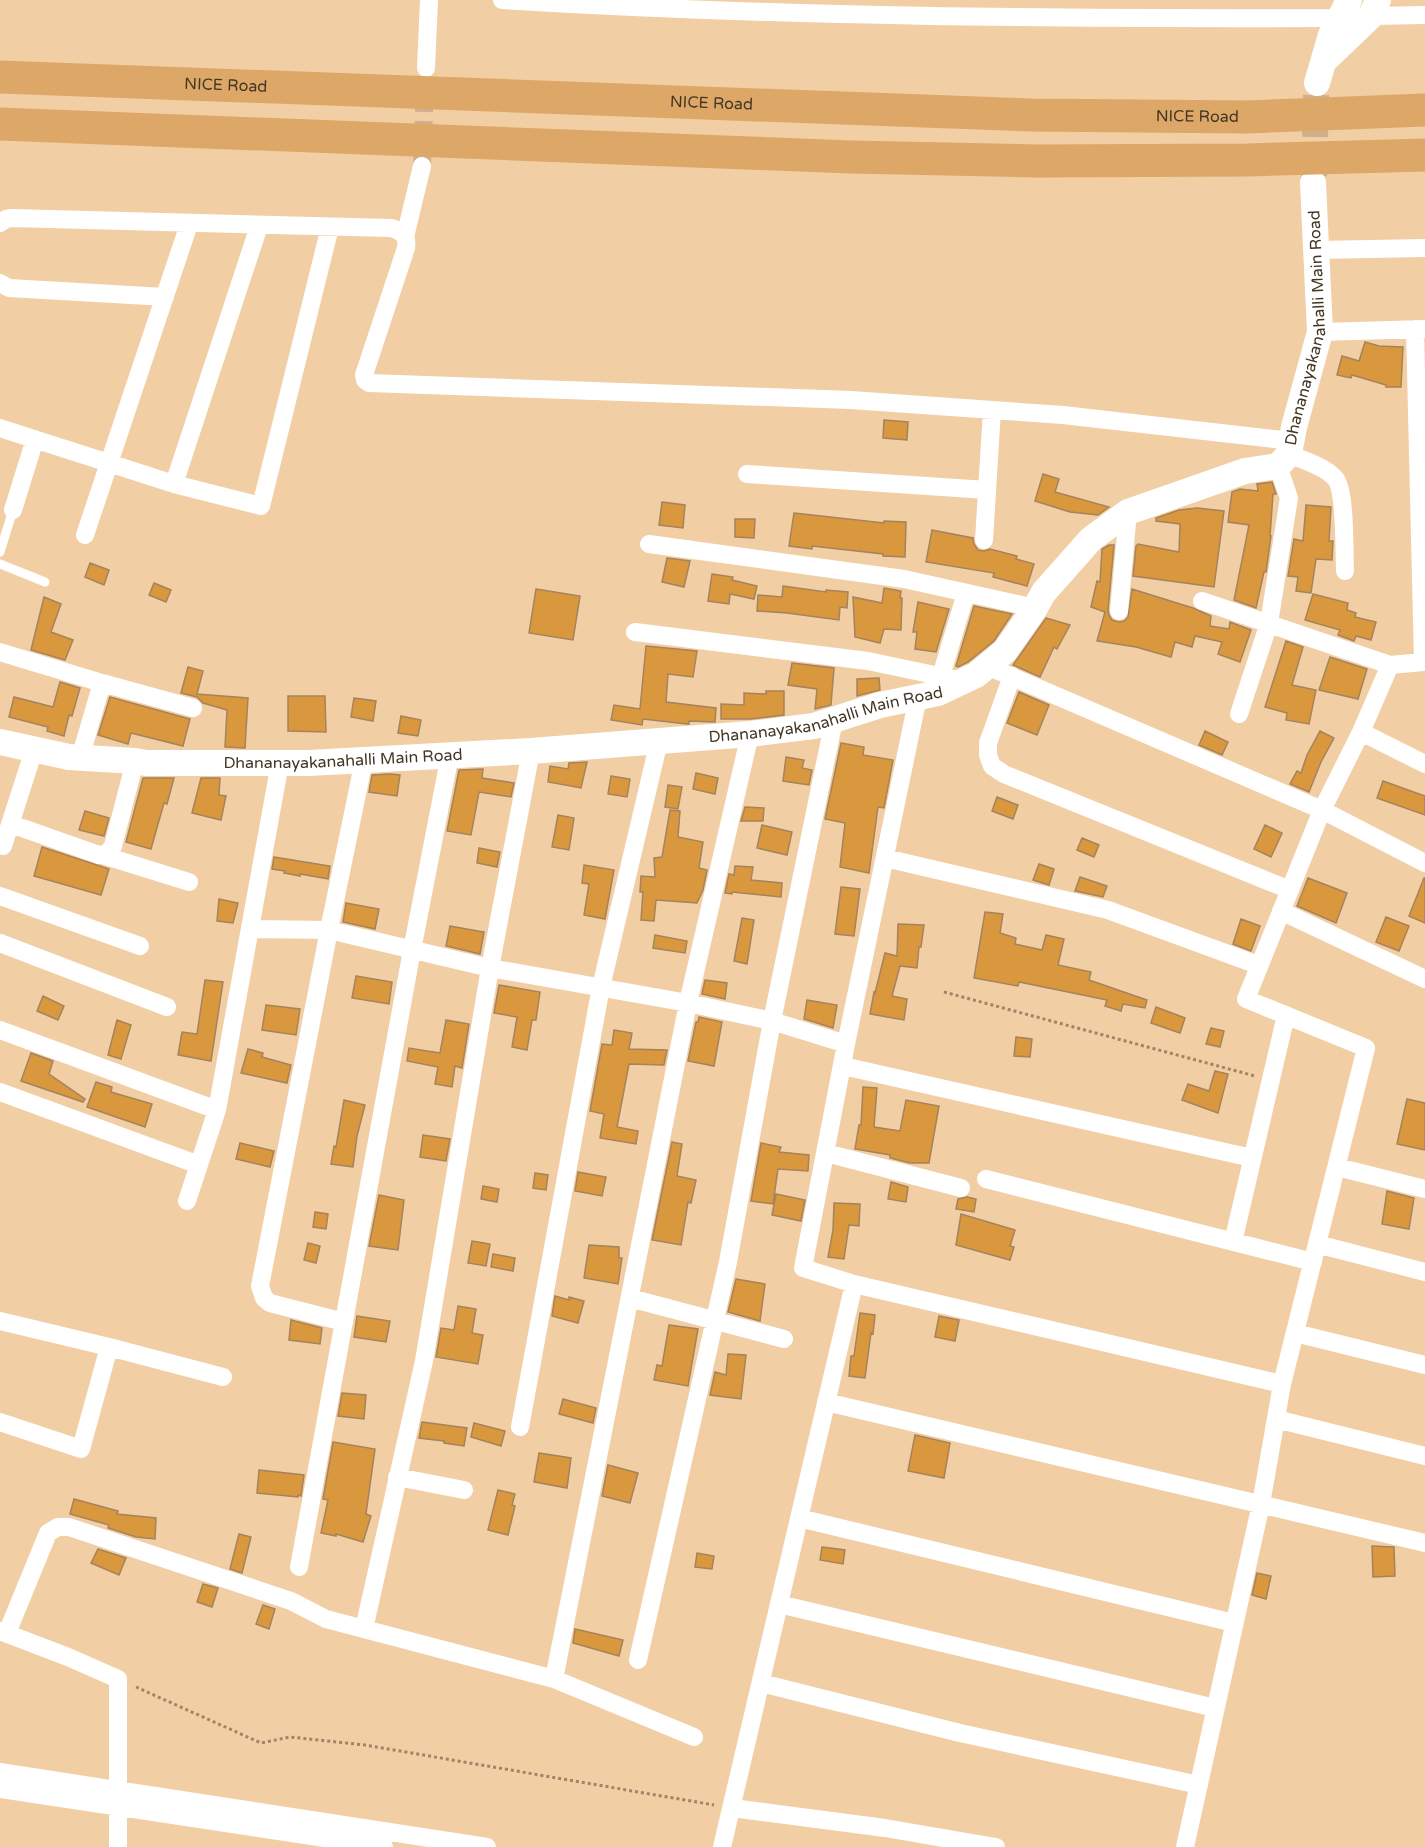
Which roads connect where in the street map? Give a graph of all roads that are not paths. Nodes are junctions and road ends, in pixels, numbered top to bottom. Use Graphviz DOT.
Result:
graph roads {
  1 [pos="429,0"];
  2 [pos="502,0"];
  3 [pos="1205,0"];
  4 [pos="843,7"];
  5 [pos="1374,8"];
  6 [pos="1345,9"];
  7 [pos="1425,15"];
  8 [pos="1203,18"];
  9 [pos="426,68"];
  10 [pos="0,77"];
  11 [pos="1425,110"];
  12 [pos="0,124"];
  13 [pos="1425,155"];
  14 [pos="422,166"];
  15 [pos="1313,183"];
  16 [pos="0,223"];
  17 [pos="189,224"];
  18 [pos="259,226"];
  19 [pos="330,227"];
  20 [pos="405,237"];
  21 [pos="1425,248"];
  22 [pos="1316,250"];
  23 [pos="0,282"];
  24 [pos="165,297"];
  25 [pos="1420,329"];
  26 [pos="1320,332"];
  27 [pos="992,410"];
  28 [pos="0,428"];
  29 [pos="35,439"];
  30 [pos="1286,454"];
  31 [pos="109,463"];
  32 [pos="747,474"];
  33 [pos="174,484"];
  34 [pos="987,490"];
  35 [pos="13,510"];
  36 [pos="1128,512"];
  37 [pos="85,535"];
  38 [pos="984,540"];
  39 [pos="649,544"];
  40 [pos="0,552"];
  41 [pos="0,564"];
  42 [pos="1345,571"];
  43 [pos="45,582"];
  44 [pos="966,593"];
  45 [pos="1202,601"];
  46 [pos="1035,608"];
  47 [pos="1119,611"];
  48 [pos="1269,623"];
  49 [pos="635,632"];
  50 [pos="0,652"];
  51 [pos="1424,663"];
  52 [pos="1390,665"];
  53 [pos="987,666"];
  54 [pos="1012,676"];
  55 [pos="952,679"];
  56 [pos="102,683"];
  57 [pos="918,697"];
  58 [pos="193,708"];
  59 [pos="1239,714"];
  60 [pos="834,720"];
  61 [pos="1360,732"];
  62 [pos="750,734"];
  63 [pos="659,741"];
  64 [pos="0,742"];
  65 [pos="34,750"];
  66 [pos="531,751"];
  67 [pos="450,755"];
  68 [pos="80,758"];
  69 [pos="364,760"];
  70 [pos="135,761"];
  71 [pos="280,763"];
  72 [pos="1425,764"];
  73 [pos="1322,810"];
  74 [pos="11,824"];
  75 [pos="1,848"];
  76 [pos="102,855"];
  77 [pos="885,858"];
  78 [pos="1425,863"];
  79 [pos="189,882"];
  80 [pos="1290,890"];
  81 [pos="0,896"];
  82 [pos="1281,911"];
  83 [pos="251,929"];
  84 [pos="329,930"];
  85 [pos="0,943"];
  86 [pos="140,946"];
  87 [pos="412,950"];
  88 [pos="1258,965"];
  89 [pos="490,968"];
  90 [pos="1425,979"];
  91 [pos="601,987"];
  92 [pos="688,1003"];
  93 [pos="167,1006"];
  94 [pos="1286,1015"];
  95 [pos="772,1021"];
  96 [pos="0,1030"];
  97 [pos="846,1044"];
  98 [pos="843,1066"];
  99 [pos="0,1092"];
  100 [pos="217,1110"];
  101 [pos="826,1153"];
  102 [pos="1252,1158"];
  103 [pos="199,1165"];
  104 [pos="1337,1167"];
  105 [pos="986,1179"];
  106 [pos="961,1188"];
  107 [pos="1425,1189"];
  108 [pos="187,1201"];
  109 [pos="1233,1242"];
  110 [pos="1317,1244"];
  111 [pos="1313,1262"];
  112 [pos="1425,1272"];
  113 [pos="854,1284"];
  114 [pos="630,1298"];
  115 [pos="0,1321"];
  116 [pos="344,1322"];
  117 [pos="714,1322"];
  118 [pos="1295,1333"];
  119 [pos="784,1339"];
  120 [pos="109,1347"];
  121 [pos="1425,1365"];
  122 [pos="223,1377"];
  123 [pos="1282,1384"];
  124 [pos="826,1402"];
  125 [pos="1276,1419"];
  126 [pos="0,1422"];
  127 [pos="520,1427"];
  128 [pos="1425,1456"];
  129 [pos="397,1477"];
  130 [pos="464,1490"];
  131 [pos="1261,1504"];
  132 [pos="799,1518"];
  133 [pos="1425,1543"];
  134 [pos="299,1567"];
  135 [pos="779,1604"];
  136 [pos="1234,1623"];
  137 [pos="364,1629"];
  138 [pos="3,1632"];
  139 [pos="638,1660"];
  140 [pos="554,1679"];
  141 [pos="761,1683"];
  142 [pos="1215,1708"];
  143 [pos="694,1737"];
  144 [pos="0,1772"];
  145 [pos="1199,1785"];
  146 [pos="0,1789"];
  147 [pos="118,1799"];
  148 [pos="732,1808"];
  149 [pos="118,1847"];
  150 [pos="384,1847"];
  151 [pos="487,1847"];
  152 [pos="722,1847"];
  153 [pos="996,1847"];
  154 [pos="1185,1847"];
  1 -- 9 [label="street"];
  2 -- 4 [label="street"];
  3 -- 8 [label="street"];
  4 -- 8 [label="street"];
  5 -- 6 [label="street"];
  5 -- 6 [label="street"];
  5 -- 7 [label="street"];
  6 -- 8 [label="street"];
  10 -- 11 [label="highway, NICE Road"];
  12 -- 13 [label="highway"];
  14 -- 20 [label="street"];
  15 -- 22 [label="street, Dhananayakanahalli Main Road"];
  16 -- 17 [label="street"];
  17 -- 18 [label="street"];
  17 -- 24 [label="street"];
  18 -- 19 [label="street"];
  18 -- 33 [label="street"];
  19 -- 20 [label="street"];
  19 -- 33 [label="street"];
  20 -- 27 [label="street"];
  21 -- 22 [label="street"];
  22 -- 26 [label="street, Dhananayakanahalli Main Road"];
  23 -- 24 [label="street"];
  24 -- 31 [label="street"];
  25 -- 26 [label="street"];
  25 -- 51 [label="street"];
  26 -- 30 [label="street, Dhananayakanahalli Main Road"];
  27 -- 30 [label="street"];
  27 -- 34 [label="street"];
  28 -- 29 [label="street"];
  29 -- 31 [label="street"];
  29 -- 35 [label="street"];
  30 -- 36 [label="street, Dhananayakanahalli Main Road"];
  30 -- 42 [label="street"];
  30 -- 48 [label="street"];
  31 -- 33 [label="street"];
  31 -- 37 [label="street"];
  32 -- 34 [label="street"];
  34 -- 38 [label="street"];
  35 -- 40 [label="lane"];
  36 -- 46 [label="street, Dhananayakanahalli Main Road"];
  36 -- 47 [label="street"];
  39 -- 44 [label="street"];
  41 -- 43 [label="lane"];
  44 -- 46 [label="street"];
  44 -- 55 [label="street"];
  45 -- 48 [label="street"];
  46 -- 53 [label="street, Dhananayakanahalli Main Road"];
  48 -- 52 [label="street"];
  48 -- 59 [label="street"];
  49 -- 55 [label="street"];
  50 -- 56 [label="street"];
  51 -- 52 [label="street"];
  52 -- 61 [label="street"];
  53 -- 54 [label="street"];
  53 -- 55 [label="street, Dhananayakanahalli Main Road"];
  54 -- 73 [label="street"];
  54 -- 80 [label="street"];
  55 -- 57 [label="street, Dhananayakanahalli Main Road"];
  56 -- 58 [label="street"];
  56 -- 68 [label="street"];
  57 -- 60 [label="street, Dhananayakanahalli Main Road"];
  57 -- 77 [label="street"];
  60 -- 62 [label="street, Dhananayakanahalli Main Road"];
  60 -- 95 [label="street"];
  61 -- 72 [label="street"];
  61 -- 73 [label="street"];
  62 -- 63 [label="street, Dhananayakanahalli Main Road"];
  62 -- 92 [label="street"];
  63 -- 66 [label="street, Dhananayakanahalli Main Road"];
  63 -- 91 [label="street"];
  64 -- 65 [label="street, Dhananayakanahalli Main Road"];
  65 -- 68 [label="street, Dhananayakanahalli Main Road"];
  65 -- 74 [label="street"];
  66 -- 67 [label="street, Dhananayakanahalli Main Road"];
  66 -- 89 [label="street"];
  67 -- 69 [label="street, Dhananayakanahalli Main Road"];
  67 -- 87 [label="street"];
  68 -- 70 [label="street, Dhananayakanahalli Main Road"];
  69 -- 71 [label="street, Dhananayakanahalli Main Road"];
  69 -- 84 [label="street"];
  70 -- 71 [label="street, Dhananayakanahalli Main Road"];
  70 -- 76 [label="street"];
  71 -- 83 [label="street"];
  73 -- 78 [label="street"];
  73 -- 80 [label="street"];
  74 -- 75 [label="street"];
  74 -- 76 [label="street"];
  76 -- 79 [label="street"];
  77 -- 88 [label="street"];
  77 -- 97 [label="street"];
  80 -- 82 [label="street"];
  81 -- 86 [label="street"];
  82 -- 88 [label="street"];
  82 -- 90 [label="street"];
  83 -- 84 [label="street"];
  83 -- 100 [label="street"];
  84 -- 87 [label="street"];
  84 -- 116 [label="street"];
  85 -- 93 [label="street"];
  87 -- 89 [label="street"];
  87 -- 116 [label="street"];
  88 -- 94 [label="street"];
  89 -- 91 [label="street"];
  89 -- 129 [label="street"];
  91 -- 92 [label="street"];
  91 -- 127 [label="street"];
  92 -- 95 [label="street"];
  92 -- 114 [label="street"];
  94 -- 102 [label="street"];
  94 -- 104 [label="street"];
  95 -- 97 [label="street"];
  95 -- 117 [label="street"];
  96 -- 100 [label="street"];
  97 -- 98 [label="street"];
  98 -- 101 [label="street"];
  98 -- 102 [label="street"];
  99 -- 103 [label="street"];
  100 -- 103 [label="street"];
  101 -- 106 [label="street"];
  101 -- 113 [label="street"];
  102 -- 109 [label="street"];
  103 -- 108 [label="street"];
  104 -- 107 [label="street"];
  104 -- 110 [label="street"];
  105 -- 109 [label="street"];
  109 -- 111 [label="street"];
  110 -- 111 [label="street"];
  110 -- 112 [label="street"];
  111 -- 118 [label="street"];
  113 -- 123 [label="street"];
  113 -- 124 [label="street"];
  114 -- 117 [label="street"];
  114 -- 140 [label="street"];
  115 -- 120 [label="street"];
  116 -- 134 [label="street"];
  117 -- 119 [label="street"];
  117 -- 139 [label="street"];
  118 -- 121 [label="street"];
  118 -- 123 [label="street"];
  120 -- 122 [label="street"];
  120 -- 126 [label="street"];
  123 -- 125 [label="street"];
  124 -- 131 [label="street"];
  124 -- 132 [label="street"];
  125 -- 128 [label="street"];
  125 -- 131 [label="street"];
  129 -- 130 [label="street"];
  129 -- 137 [label="street"];
  131 -- 133 [label="street"];
  131 -- 136 [label="street"];
  132 -- 135 [label="street"];
  132 -- 136 [label="street"];
  135 -- 141 [label="street"];
  135 -- 142 [label="street"];
  136 -- 142 [label="street"];
  137 -- 138 [label="street"];
  137 -- 140 [label="street"];
  138 -- 147 [label="street"];
  140 -- 143 [label="street"];
  141 -- 145 [label="street"];
  141 -- 148 [label="street"];
  142 -- 145 [label="street"];
  144 -- 147 [label="street"];
  145 -- 154 [label="street"];
  146 -- 147 [label="street"];
  147 -- 149 [label="street"];
  147 -- 150 [label="street"];
  147 -- 151 [label="street"];
  148 -- 152 [label="street"];
  148 -- 153 [label="street"];
}
